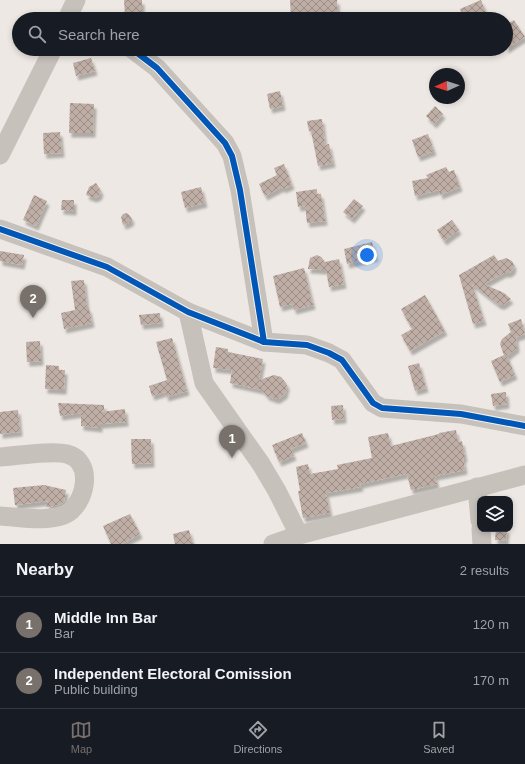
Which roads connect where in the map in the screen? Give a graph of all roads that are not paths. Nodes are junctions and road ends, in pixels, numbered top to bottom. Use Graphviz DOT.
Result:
graph roads {
  1 [pos="76,0"];
  2 [pos="70,12"];
  3 [pos="50,56"];
  4 [pos="141,56"];
  5 [pos="0,155"];
  6 [pos="0,229"];
  7 [pos="188,312"];
  8 [pos="264,342"];
  9 [pos="525,426"];
  10 [pos="0,457"];
  11 [pos="525,475"];
  12 [pos="477,487"];
  13 [pos="478,496"];
  14 [pos="0,516"];
  15 [pos="481,532"];
  16 [pos="299,535"];
  17 [pos="273,544"];
  18 [pos="482,544"];
  1 -- 2 [label="street"];
  3 -- 5 [label="street"];
  4 -- 8 [label="street"];
  6 -- 7 [label="street"];
  7 -- 8 [label="street"];
  7 -- 16 [label="street"];
  8 -- 9 [label="street"];
  10 -- 14 [label="street"];
  11 -- 12 [label="street"];
  12 -- 13 [label="street"];
  12 -- 16 [label="street"];
  15 -- 18 [label="street"];
  16 -- 17 [label="street"];
}
